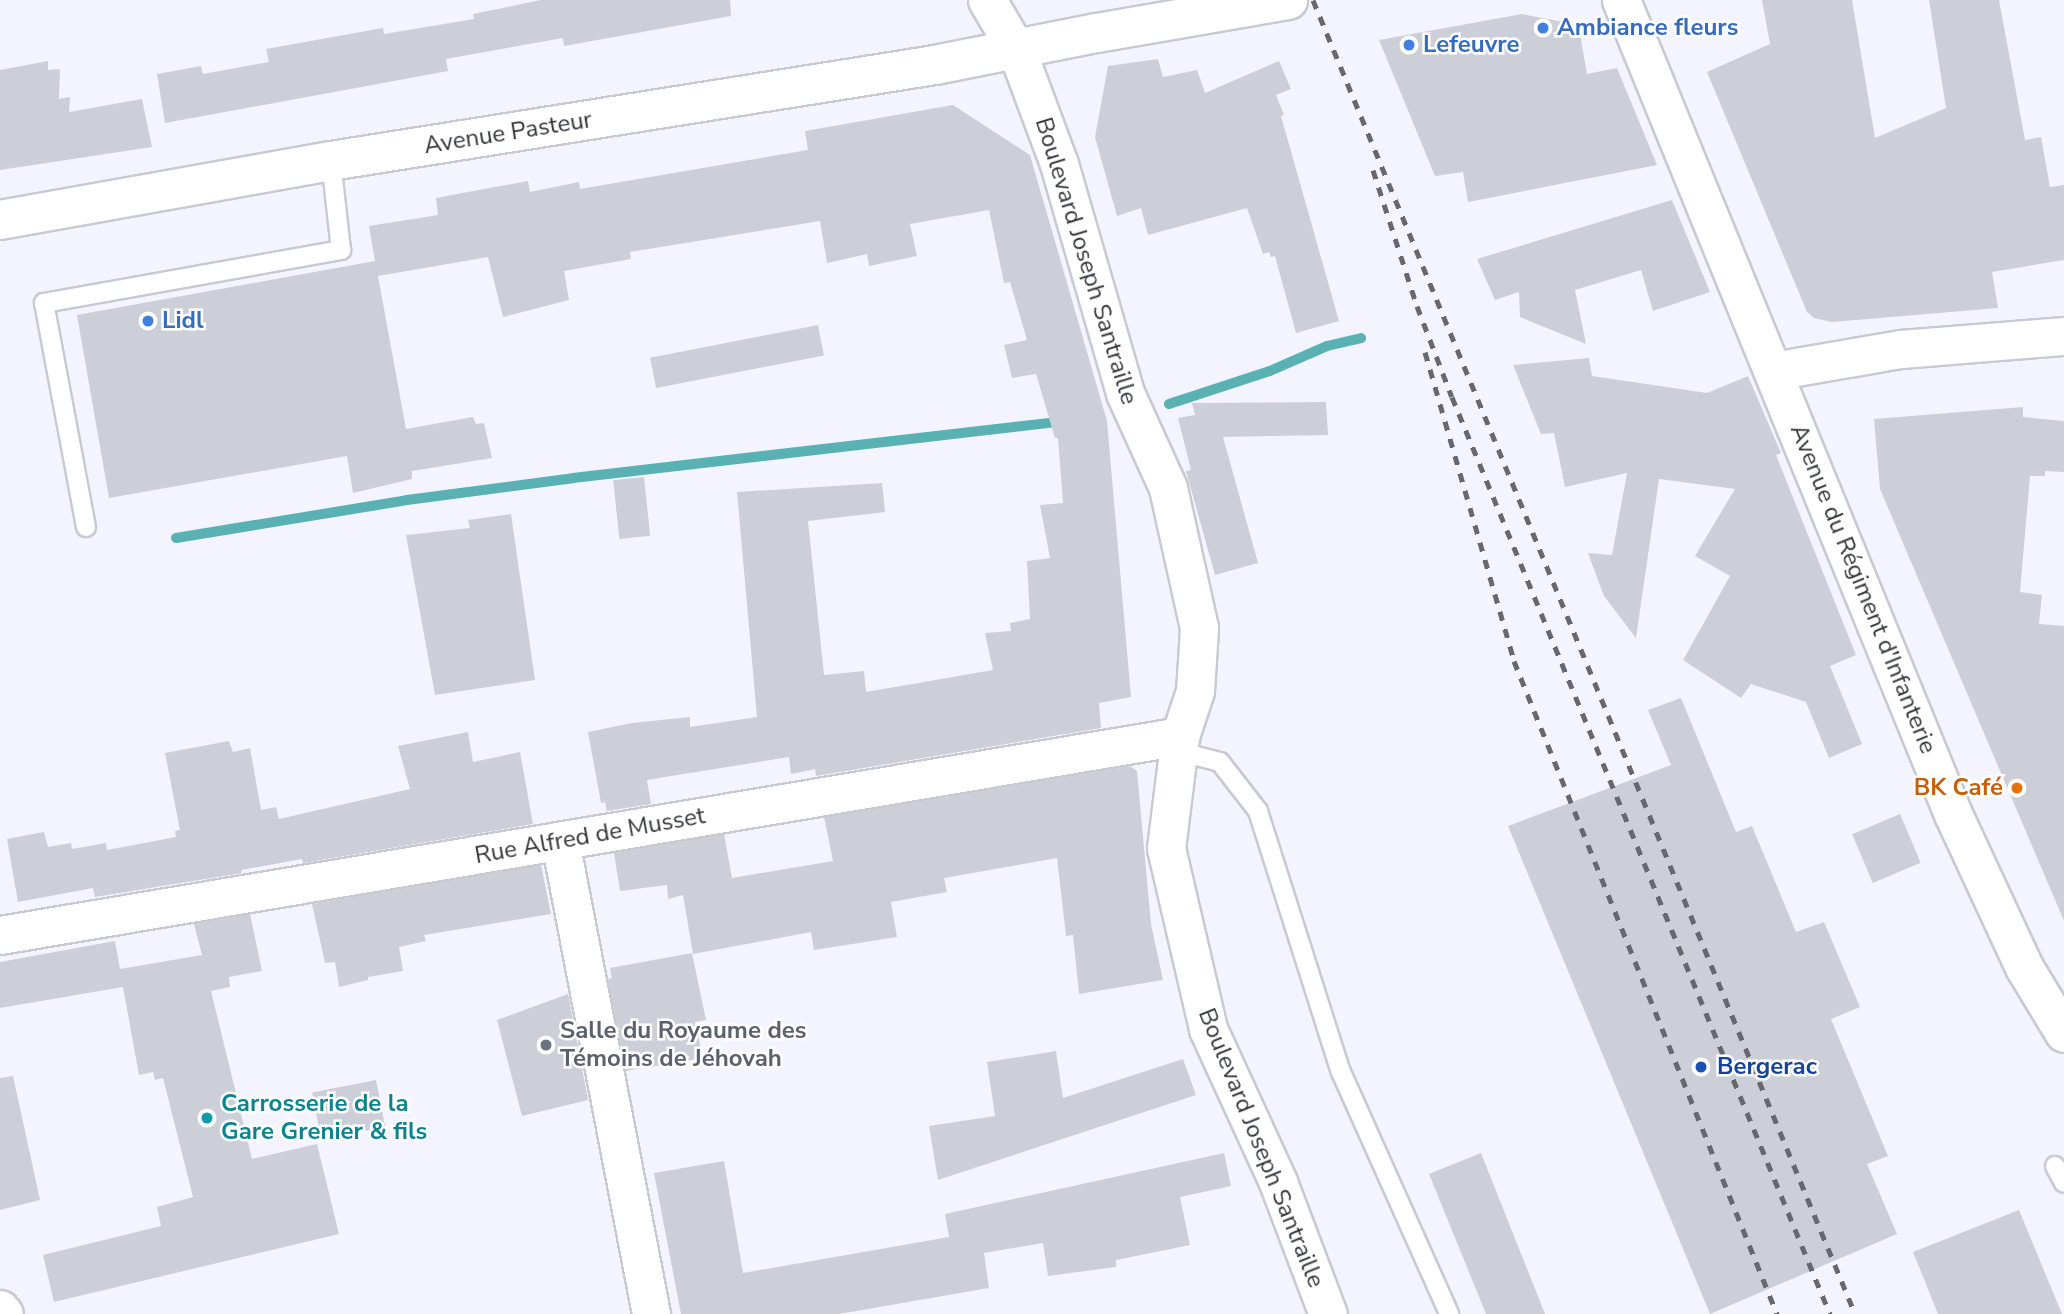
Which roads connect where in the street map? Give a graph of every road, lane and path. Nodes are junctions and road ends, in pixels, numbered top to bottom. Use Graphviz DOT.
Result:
graph roads {
  1 [pos="987,0"];
  2 [pos="1288,0"];
  3 [pos="1621,0"];
  4 [pos="1017,51"];
  5 [pos="331,162"];
  6 [pos="0,220"];
  7 [pos="2064,337"];
  8 [pos="1773,371"];
  9 [pos="86,527"];
  10 [pos="1179,744"];
  11 [pos="560,841"];
  12 [pos="0,935"];
  13 [pos="2064,1034"];
  14 [pos="2056,1166"];
  15 [pos="2064,1183"];
  16 [pos="0,1309"];
  17 [pos="4,1314"];
  18 [pos="650,1314"];
  19 [pos="1328,1314"];
  20 [pos="1449,1314"];
  1 -- 4 [label="street, Boulevard Joseph Santraille"];
  2 -- 4 [label="main road, Avenue Pasteur"];
  3 -- 8 [label="street, Avenue du Régiment d'Infanterie"];
  4 -- 5 [label="main road, Avenue Pasteur"];
  4 -- 10 [label="street, Boulevard Joseph Santraille"];
  5 -- 6 [label="main road, Avenue Pasteur"];
  5 -- 9 [label="lane"];
  7 -- 8 [label="street"];
  8 -- 13 [label="street, Avenue du Régiment d'Infanterie"];
  10 -- 11 [label="street, Rue Alfred de Musset"];
  10 -- 19 [label="street, Boulevard Joseph Santraille"];
  10 -- 20 [label="lane"];
  11 -- 12 [label="street, Rue Alfred de Musset"];
  11 -- 18 [label="street"];
  14 -- 15 [label="lane"];
  16 -- 17 [label="street"];
}
